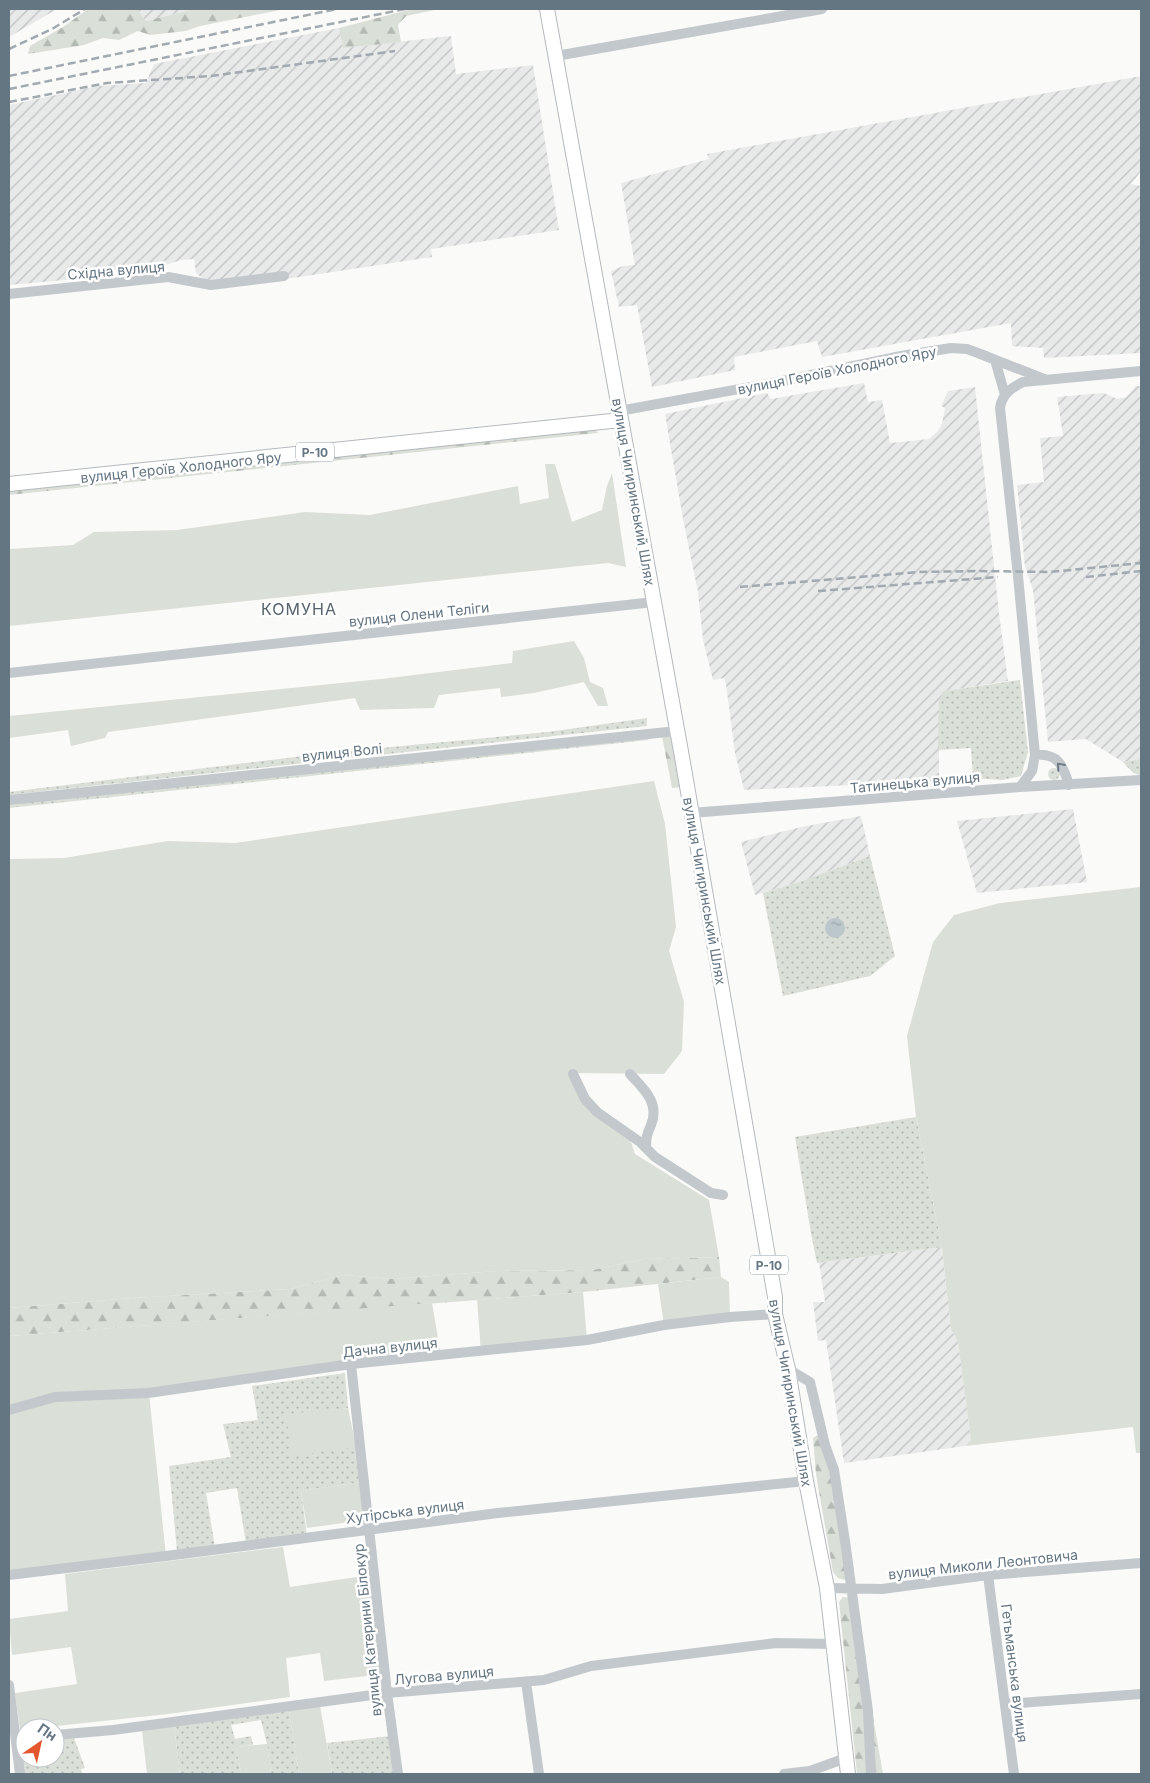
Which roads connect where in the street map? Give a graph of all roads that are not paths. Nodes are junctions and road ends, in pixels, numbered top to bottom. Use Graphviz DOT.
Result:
graph roads {
  1 [pos="547,9"];
  2 [pos="822,9"];
  3 [pos="556,56"];
  4 [pos="284,276"];
  5 [pos="9,294"];
  6 [pos="995,360"];
  7 [pos="1141,371"];
  8 [pos="1045,379"];
  9 [pos="1004,395"];
  10 [pos="620,415"];
  11 [pos="9,484"];
  12 [pos="654,602"];
  13 [pos="9,673"];
  14 [pos="677,731"];
  15 [pos="1035,756"];
  16 [pos="1141,780"];
  17 [pos="1069,784"];
  18 [pos="1020,787"];
  19 [pos="9,800"];
  20 [pos="691,813"];
  21 [pos="572,1074"];
  22 [pos="630,1074"];
  23 [pos="646,1148"];
  24 [pos="723,1195"];
  25 [pos="775,1314"];
  26 [pos="351,1364"];
  27 [pos="788,1369"];
  28 [pos="9,1410"];
  29 [pos="806,1481"];
  30 [pos="370,1530"];
  31 [pos="1141,1563"];
  32 [pos="9,1575"];
  33 [pos="988,1575"];
  34 [pos="827,1588"];
  35 [pos="851,1589"];
  36 [pos="834,1644"];
  37 [pos="526,1682"];
  38 [pos="9,1685"];
  39 [pos="387,1693"];
  40 [pos="1141,1694"];
  41 [pos="1006,1704"];
  42 [pos="15,1730"];
  43 [pos="65,1734"];
  44 [pos="846,1758"];
  45 [pos="398,1774"];
  46 [pos="539,1774"];
  47 [pos="784,1774"];
  48 [pos="848,1774"];
  49 [pos="871,1774"];
  50 [pos="1014,1774"];
  1 -- 3 [label="main road, вулиця Чигиринський Шлях"];
  2 -- 3 [label="street"];
  3 -- 10 [label="main road, вулиця Чигиринський Шлях"];
  4 -- 5 [label="street, Східна вулиця"];
  6 -- 8 [label="street, вулиця Героїв Холодного Яру"];
  6 -- 9 [label="street"];
  6 -- 10 [label="street, вулиця Героїв Холодного Яру"];
  7 -- 8 [label="street, вулиця Героїв Холодного Яру"];
  8 -- 9 [label="street"];
  9 -- 15 [label="street"];
  10 -- 11 [label="main road, вулиця Героїв Холодного Яру / Р-10"];
  10 -- 12 [label="main road, вулиця Чигиринський Шлях / Р-10"];
  12 -- 13 [label="street, вулиця Олени Теліги"];
  12 -- 14 [label="main road, вулиця Чигиринський Шлях / Р-10"];
  14 -- 19 [label="street, вулиця Волі"];
  14 -- 20 [label="main road, вулиця Чигиринський Шлях / Р-10"];
  17 -- 15 [label="street, one-way"];
  15 -- 18 [label="street"];
  16 -- 17 [label="street, Татинецька вулиця"];
  17 -- 18 [label="street, Татинецька вулиця"];
  18 -- 20 [label="street, Татинецька вулиця"];
  20 -- 25 [label="main road, вулиця Чигиринський Шлях / Р-10"];
  21 -- 23 [label="street"];
  22 -- 23 [label="street"];
  23 -- 24 [label="street"];
  25 -- 26 [label="street, Дачна вулиця"];
  25 -- 27 [label="main road, вулиця Чигиринський Шлях / Р-10"];
  26 -- 28 [label="street, Дачна вулиця"];
  26 -- 30 [label="street, вулиця Катерини Білокур"];
  27 -- 29 [label="main road, вулиця Чигиринський Шлях / Р-10"];
  27 -- 35 [label="street"];
  29 -- 30 [label="street, Хутірська вулиця"];
  29 -- 34 [label="main road, вулиця Чигиринський Шлях / Р-10"];
  30 -- 32 [label="street, Хутірська вулиця"];
  30 -- 39 [label="street, вулиця Катерини Білокур"];
  31 -- 33 [label="street, вулиця Миколи Леонтовича"];
  33 -- 35 [label="street, вулиця Миколи Леонтовича"];
  33 -- 41 [label="street, Гетьманська вулиця"];
  34 -- 35 [label="street, вулиця Миколи Леонтовича"];
  34 -- 36 [label="main road, вулиця Чигиринський Шлях / Р-10"];
  35 -- 49 [label="street"];
  36 -- 37 [label="street, Лугова вулиця"];
  36 -- 44 [label="main road, вулиця Чигиринський Шлях / Р-10"];
  37 -- 39 [label="street, Лугова вулиця"];
  37 -- 46 [label="street"];
  38 -- 42 [label="street"];
  39 -- 43 [label="street, Лугова вулиця"];
  39 -- 45 [label="street, вулиця Катерини Білокур"];
  40 -- 41 [label="street"];
  41 -- 50 [label="street, Гетьманська вулиця"];
  44 -- 47 [label="street"];
  44 -- 48 [label="main road, вулиця Чигиринський Шлях / Р-10"];
}
